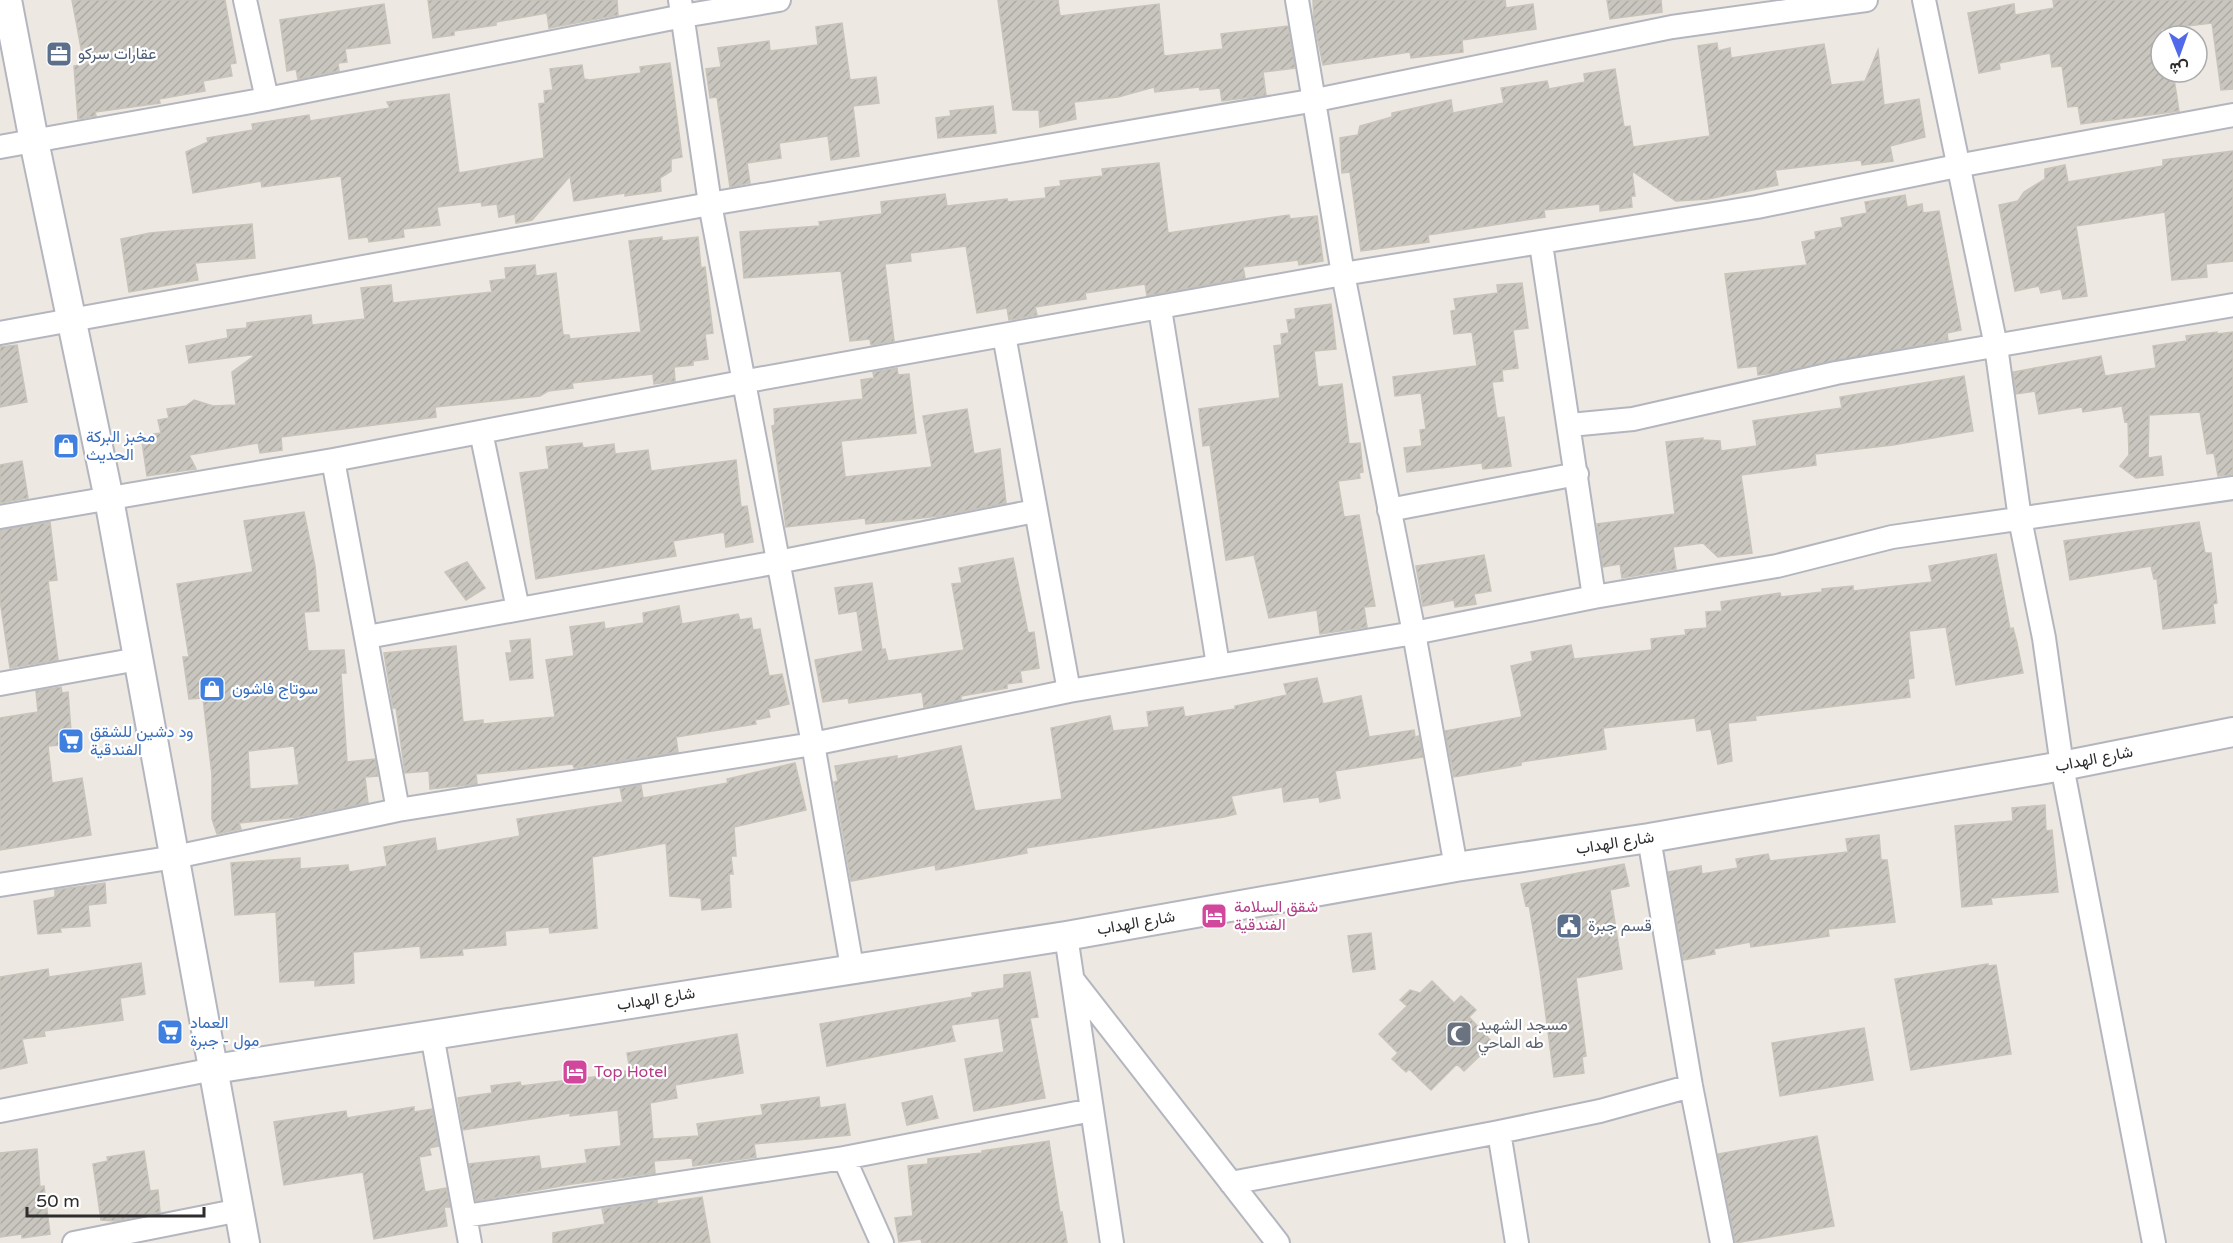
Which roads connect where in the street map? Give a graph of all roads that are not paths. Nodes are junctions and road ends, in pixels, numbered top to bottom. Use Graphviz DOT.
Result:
graph roads {
  1 [pos="7,0"];
  2 [pos="246,0"];
  3 [pos="779,0"];
  4 [pos="1297,0"];
  5 [pos="1866,0"];
  6 [pos="1924,0"];
  7 [pos="682,8"];
  8 [pos="267,99"];
  9 [pos="1316,100"];
  10 [pos="2233,115"];
  11 [pos="34,141"];
  12 [pos="0,147"];
  13 [pos="1957,166"];
  14 [pos="710,204"];
  15 [pos="1540,243"];
  16 [pos="1343,274"];
  17 [pos="2233,305"];
  18 [pos="1160,309"];
  19 [pos="70,320"];
  20 [pos="0,333"];
  21 [pos="1004,335"];
  22 [pos="1996,346"];
  23 [pos="742,382"];
  24 [pos="1570,425"];
  25 [pos="481,432"];
  26 [pos="333,460"];
  27 [pos="1577,474"];
  28 [pos="2233,488"];
  29 [pos="109,499"];
  30 [pos="1389,510"];
  31 [pos="1035,511"];
  32 [pos="0,517"];
  33 [pos="2020,519"];
  34 [pos="778,562"];
  35 [pos="1594,597"];
  36 [pos="518,609"];
  37 [pos="1414,633"];
  38 [pos="367,637"];
  39 [pos="138,659"];
  40 [pos="1218,665"];
  41 [pos="0,684"];
  42 [pos="1069,691"];
  43 [pos="2233,732"];
  44 [pos="813,744"];
  45 [pos="2062,766"];
  46 [pos="398,810"];
  47 [pos="1649,838"];
  48 [pos="175,857"];
  49 [pos="1456,867"];
  50 [pos="0,885"];
  51 [pos="1066,936"];
  52 [pos="852,967"];
  53 [pos="1073,980"];
  54 [pos="432,1035"];
  55 [pos="214,1069"];
  56 [pos="1691,1086"];
  57 [pos="1092,1110"];
  58 [pos="0,1111"];
  59 [pos="1499,1132"];
  60 [pos="844,1158"];
  61 [pos="1231,1183"];
  62 [pos="240,1210"];
  63 [pos="465,1216"];
  64 [pos="74,1243"];
  65 [pos="245,1243"];
  66 [pos="470,1243"];
  67 [pos="882,1243"];
  68 [pos="1112,1243"];
  69 [pos="1278,1243"];
  70 [pos="1517,1243"];
  71 [pos="1722,1243"];
  72 [pos="2154,1243"];
  1 -- 11 [label="street"];
  2 -- 8 [label="street"];
  3 -- 7 [label="street"];
  4 -- 9 [label="street"];
  5 -- 9 [label="street"];
  6 -- 13 [label="street"];
  7 -- 8 [label="street"];
  7 -- 14 [label="street"];
  8 -- 11 [label="street"];
  9 -- 14 [label="street"];
  9 -- 16 [label="street"];
  10 -- 13 [label="street"];
  11 -- 12 [label="street"];
  11 -- 19 [label="street"];
  13 -- 15 [label="street"];
  13 -- 22 [label="street"];
  14 -- 19 [label="street"];
  14 -- 23 [label="street"];
  15 -- 16 [label="street"];
  15 -- 24 [label="street"];
  16 -- 18 [label="street"];
  16 -- 30 [label="street"];
  17 -- 22 [label="street"];
  18 -- 21 [label="street"];
  18 -- 40 [label="street"];
  19 -- 20 [label="street"];
  19 -- 29 [label="street"];
  21 -- 23 [label="street"];
  21 -- 31 [label="street"];
  22 -- 24 [label="street"];
  22 -- 33 [label="street"];
  23 -- 25 [label="street"];
  23 -- 34 [label="street"];
  24 -- 27 [label="street"];
  25 -- 26 [label="street"];
  25 -- 36 [label="street"];
  26 -- 29 [label="street"];
  26 -- 38 [label="street"];
  27 -- 30 [label="street"];
  27 -- 35 [label="street"];
  28 -- 33 [label="street"];
  29 -- 32 [label="street"];
  29 -- 39 [label="street"];
  30 -- 37 [label="street"];
  31 -- 34 [label="street"];
  31 -- 42 [label="street"];
  33 -- 35 [label="street"];
  33 -- 45 [label="street"];
  34 -- 36 [label="street"];
  34 -- 44 [label="street"];
  35 -- 37 [label="street"];
  36 -- 38 [label="street"];
  37 -- 40 [label="street"];
  37 -- 49 [label="street"];
  38 -- 46 [label="street"];
  39 -- 41 [label="street"];
  39 -- 48 [label="street"];
  40 -- 42 [label="street"];
  42 -- 44 [label="street"];
  43 -- 45 [label="street, شارع الهداب"];
  44 -- 46 [label="street"];
  44 -- 52 [label="street"];
  45 -- 47 [label="street, شارع الهداب"];
  45 -- 72 [label="street"];
  46 -- 48 [label="street"];
  47 -- 49 [label="street, شارع الهداب"];
  47 -- 56 [label="street"];
  48 -- 50 [label="street"];
  48 -- 55 [label="street"];
  49 -- 51 [label="street, شارع الهداب"];
  51 -- 52 [label="street, شارع الهداب"];
  51 -- 53 [label="street"];
  52 -- 54 [label="street, شارع الهداب"];
  53 -- 57 [label="street"];
  53 -- 61 [label="street"];
  54 -- 55 [label="street, شارع الهداب"];
  54 -- 63 [label="street"];
  55 -- 58 [label="street"];
  55 -- 62 [label="street"];
  56 -- 59 [label="street"];
  56 -- 71 [label="street"];
  57 -- 60 [label="street"];
  57 -- 68 [label="street"];
  59 -- 61 [label="street"];
  59 -- 70 [label="street"];
  60 -- 63 [label="street"];
  60 -- 67 [label="street"];
  61 -- 69 [label="street"];
  62 -- 64 [label="street"];
  62 -- 65 [label="street"];
  63 -- 66 [label="street"];
}
